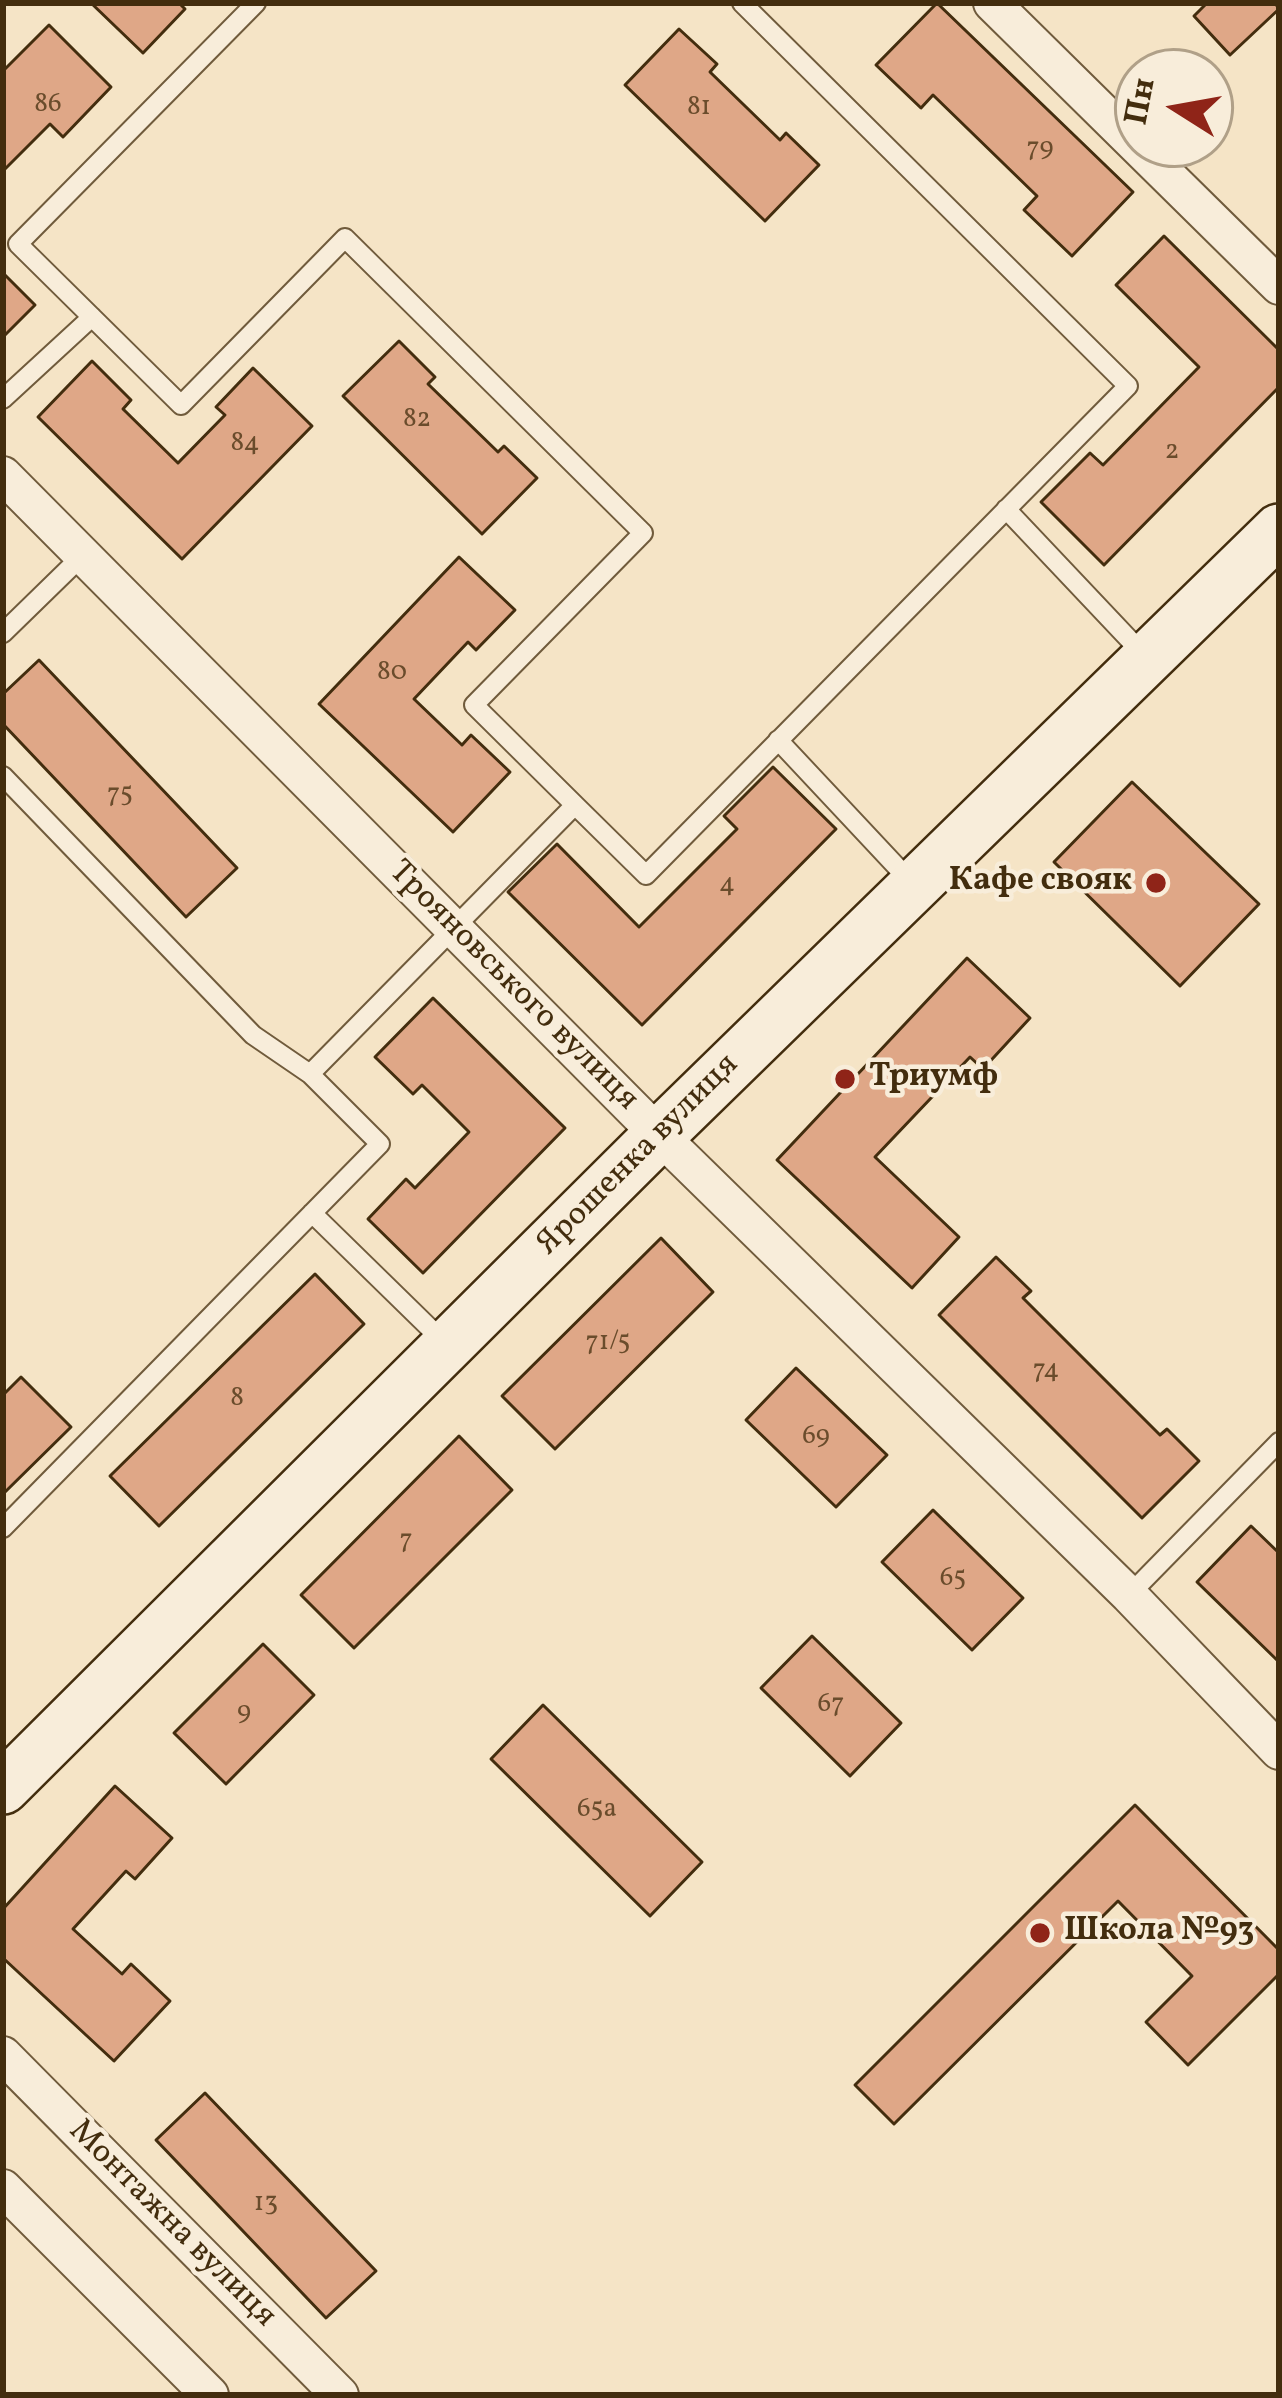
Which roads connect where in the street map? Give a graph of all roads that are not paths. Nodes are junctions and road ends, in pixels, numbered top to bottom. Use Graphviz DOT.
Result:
graph roads {
  1 [pos="256,3"];
  2 [pos="742,3"];
  3 [pos="992,3"];
  4 [pos="1279,286"];
  5 [pos="92,316"];
  6 [pos="3,399"];
  7 [pos="3,475"];
  8 [pos="1006,509"];
  9 [pos="1279,530"];
  10 [pos="83,555"];
  11 [pos="3,633"];
  12 [pos="1148,658"];
  13 [pos="778,740"];
  14 [pos="3,776"];
  15 [pos="575,805"];
  16 [pos="915,886"];
  17 [pos="454,928"];
  18 [pos="310,1074"];
  19 [pos="659,1135"];
  20 [pos="312,1213"];
  21 [pos="447,1346"];
  22 [pos="1279,1442"];
  23 [pos="3,1528"];
  24 [pos="1130,1595"];
  25 [pos="1279,1751"];
  26 [pos="3,1788"];
  27 [pos="3,2055"];
  28 [pos="3,2188"];
  29 [pos="210,2395"];
  30 [pos="340,2395"];
  1 -- 5 [label="lane"];
  2 -- 8 [label="lane"];
  3 -- 4 [label="street"];
  5 -- 6 [label="lane"];
  5 -- 15 [label="lane"];
  7 -- 10 [label="street, Трояновського вулиця"];
  8 -- 12 [label="lane"];
  8 -- 13 [label="lane"];
  9 -- 12 [label="street, Ярошенка вулиця"];
  10 -- 11 [label="lane"];
  10 -- 17 [label="street, Трояновського вулиця"];
  12 -- 16 [label="street, Ярошенка вулиця"];
  13 -- 15 [label="lane"];
  13 -- 16 [label="lane"];
  14 -- 18 [label="lane"];
  15 -- 17 [label="lane"];
  16 -- 19 [label="street, Ярошенка вулиця"];
  17 -- 18 [label="lane"];
  17 -- 19 [label="street, Трояновського вулиця"];
  18 -- 20 [label="lane"];
  19 -- 21 [label="street, Ярошенка вулиця"];
  19 -- 24 [label="street, Трояновського вулиця"];
  20 -- 21 [label="lane"];
  20 -- 23 [label="lane"];
  21 -- 26 [label="street, Ярошенка вулиця"];
  22 -- 24 [label="lane"];
  24 -- 25 [label="street, Трояновського вулиця"];
  27 -- 30 [label="street, Монтажна вулиця"];
  28 -- 29 [label="street"];
}
